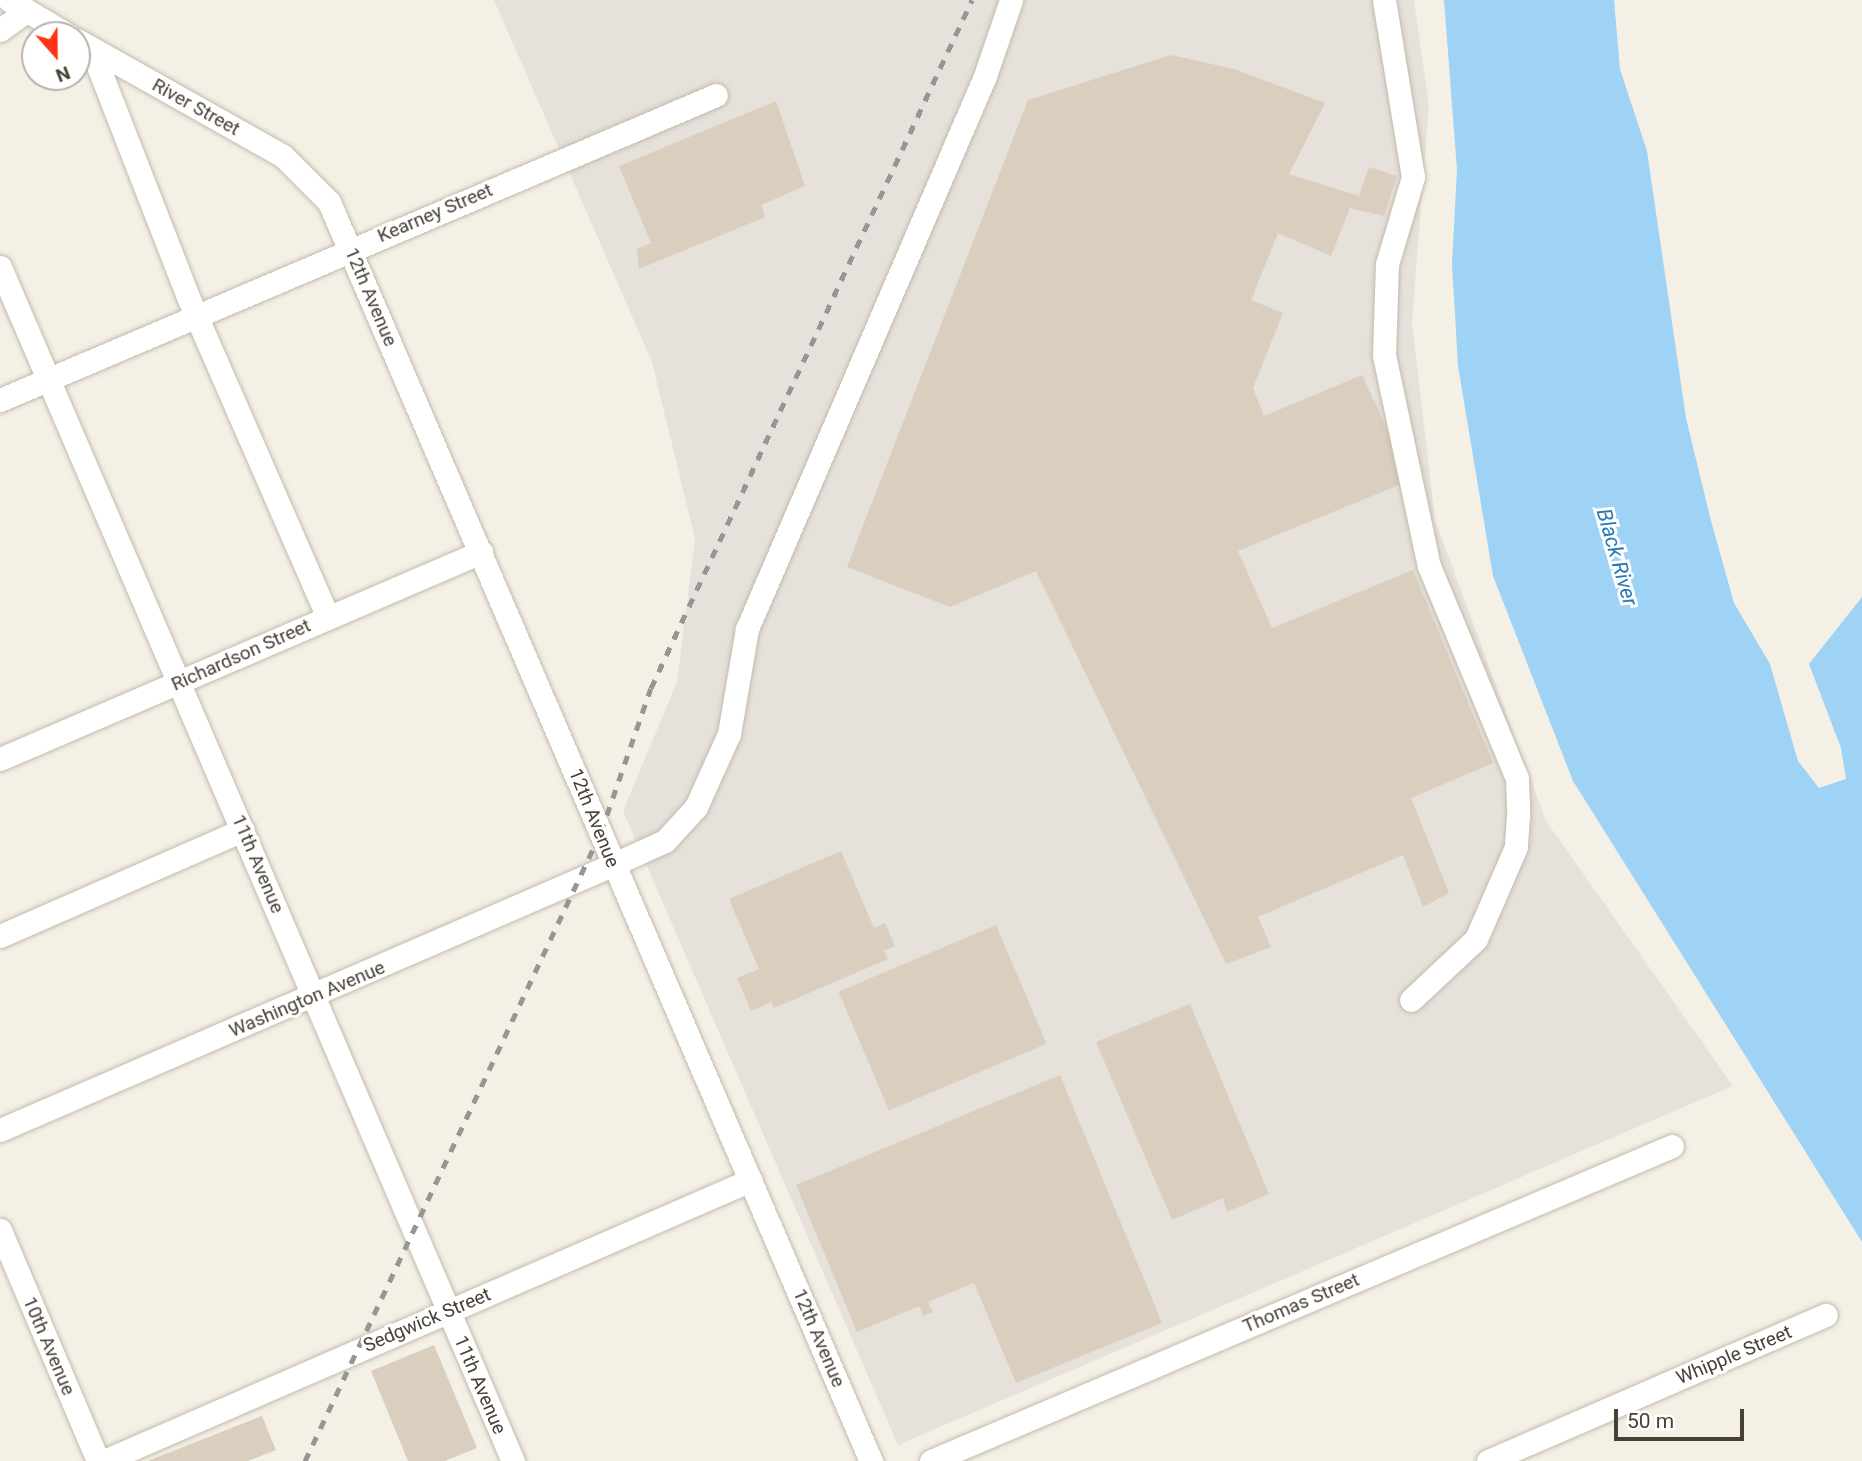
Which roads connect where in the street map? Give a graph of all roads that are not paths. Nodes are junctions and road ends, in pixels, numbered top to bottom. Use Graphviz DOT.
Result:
graph roads {
  1 [pos="1011,0"];
  2 [pos="1384,0"];
  3 [pos="17,5"];
  4 [pos="44,21"];
  5 [pos="0,30"];
  6 [pos="91,48"];
  7 [pos="91,61"];
  8 [pos="716,95"];
  9 [pos="311,178"];
  10 [pos="351,250"];
  11 [pos="0,267"];
  12 [pos="199,317"];
  13 [pos="48,379"];
  14 [pos="0,400"];
  15 [pos="481,552"];
  16 [pos="328,617"];
  17 [pos="180,682"];
  18 [pos="0,759"];
  19 [pos="243,830"];
  20 [pos="612,865"];
  21 [pos="0,936"];
  22 [pos="315,996"];
  23 [pos="1410,1000"];
  24 [pos="0,1130"];
  25 [pos="1672,1146"];
  26 [pos="751,1180"];
  27 [pos="0,1230"];
  28 [pos="448,1311"];
  29 [pos="1826,1315"];
  30 [pos="98,1461"];
  31 [pos="104,1461"];
  32 [pos="513,1461"];
  33 [pos="871,1461"];
  34 [pos="931,1461"];
  35 [pos="1488,1461"];
  1 -- 20 [label="street, Washington Avenue"];
  2 -- 23 [label="street"];
  3 -- 4 [label="street"];
  3 -- 5 [label="street"];
  6 -- 9 [label="street, River Street"];
  7 -- 12 [label="street"];
  8 -- 10 [label="street, Kearney Street"];
  9 -- 10 [label="street, 12th Avenue"];
  10 -- 12 [label="street, Kearney Street"];
  10 -- 15 [label="street, 12th Avenue"];
  11 -- 13 [label="street, 11th Avenue"];
  12 -- 13 [label="street, Kearney Street"];
  12 -- 16 [label="street"];
  13 -- 14 [label="street, Kearney Street"];
  13 -- 17 [label="street, 11th Avenue"];
  15 -- 16 [label="street, Richardson Street"];
  15 -- 20 [label="street, 12th Avenue"];
  16 -- 17 [label="street, Richardson Street"];
  17 -- 18 [label="street, Richardson Street"];
  17 -- 19 [label="street, 11th Avenue"];
  19 -- 21 [label="street"];
  19 -- 22 [label="street, 11th Avenue"];
  20 -- 22 [label="street, Washington Avenue"];
  20 -- 26 [label="street, 12th Avenue"];
  22 -- 24 [label="street, Washington Avenue"];
  22 -- 28 [label="street, 11th Avenue"];
  25 -- 34 [label="street, Thomas Street"];
  26 -- 28 [label="street, Sedgwick Street"];
  26 -- 33 [label="street, 12th Avenue"];
  27 -- 30 [label="street, 10th Avenue"];
  28 -- 31 [label="street, Sedgwick Street"];
  28 -- 32 [label="street, 11th Avenue"];
  29 -- 35 [label="street, Whipple Street"];
}
